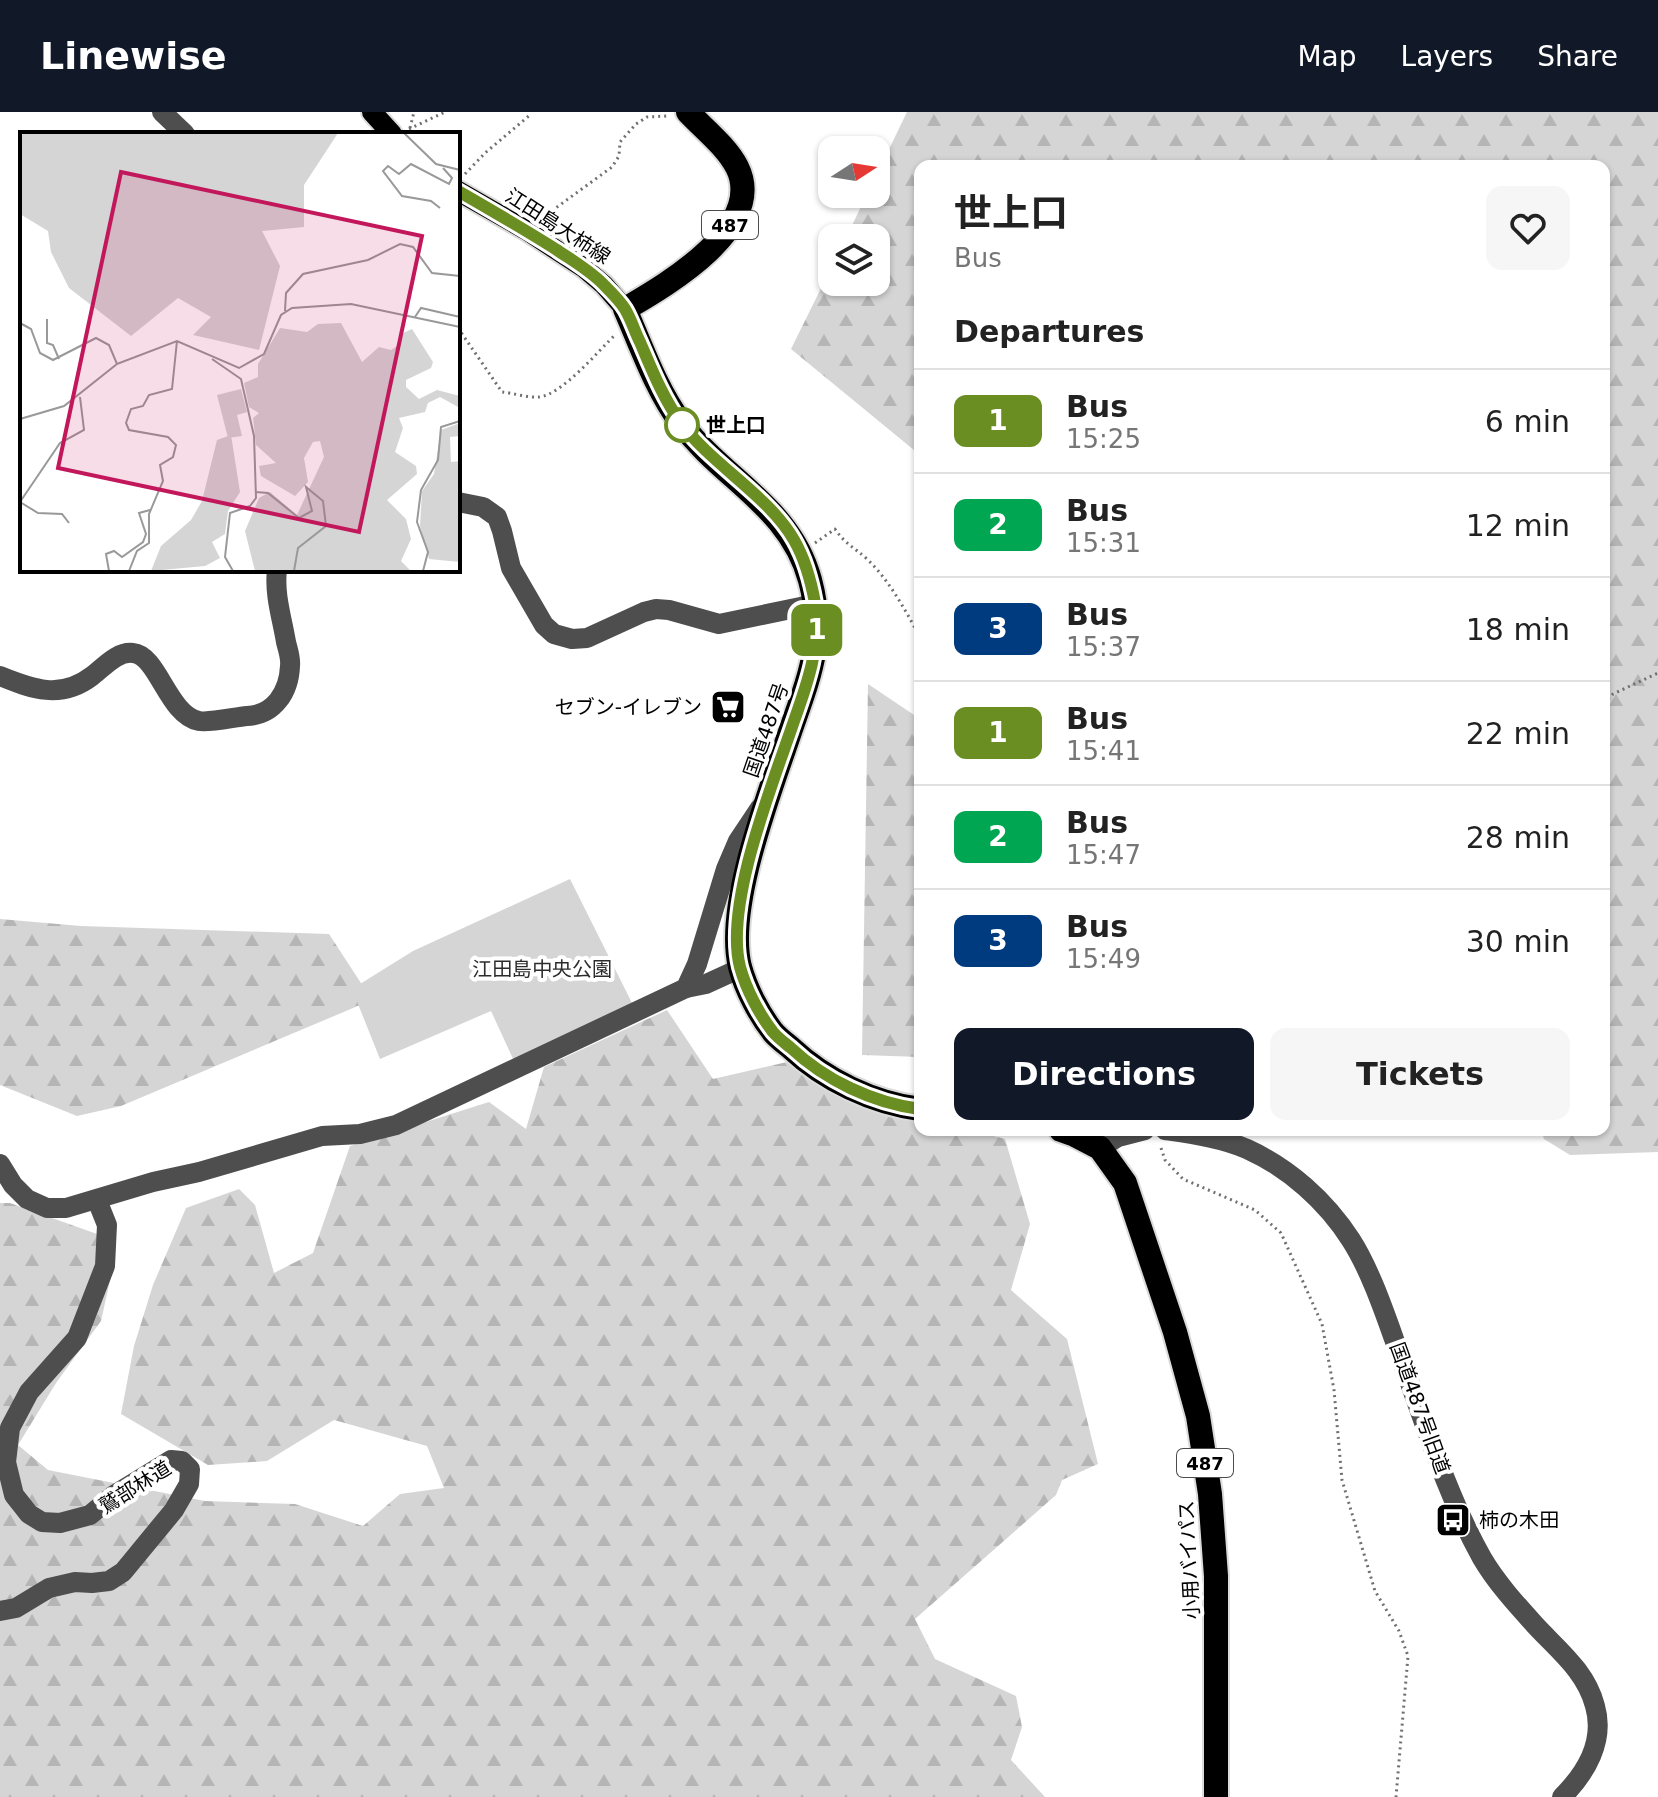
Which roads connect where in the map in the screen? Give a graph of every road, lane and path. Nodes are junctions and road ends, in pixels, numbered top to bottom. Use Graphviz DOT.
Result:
graph roads {
  1 [pos="162,112"];
  2 [pos="372,112"];
  3 [pos="414,112"];
  4 [pos="445,112"];
  5 [pos="675,112"];
  6 [pos="688,112"];
  7 [pos="646,114"];
  8 [pos="530,115"];
  9 [pos="183,132"];
  10 [pos="401,132"];
  11 [pos="460,179"];
  12 [pos="460,192"];
  13 [pos="526,230"];
  14 [pos="627,314"];
  15 [pos="460,331"];
  16 [pos="460,502"];
  17 [pos="803,558"];
  18 [pos="277,572"];
  19 [pos="815,604"];
  20 [pos="914,627"];
  21 [pos="1658,673"];
  22 [pos="0,676"];
  23 [pos="1610,697"];
  24 [pos="769,795"];
  25 [pos="741,968"];
  26 [pos="686,988"];
  27 [pos="914,1108"];
  28 [pos="1077,1136"];
  29 [pos="1122,1136"];
  30 [pos="1186,1136"];
  31 [pos="1200,1136"];
  32 [pos="1163,1138"];
  33 [pos="1100,1148"];
  34 [pos="0,1164"];
  35 [pos="97,1200"];
  36 [pos="0,1611"];
  37 [pos="1216,1797"];
  38 [pos="1396,1797"];
  39 [pos="1562,1797"];
  1 -- 9 [label="street"];
  2 -- 10 [label="main road"];
  3 -- 10 [label="path"];
  4 -- 10 [label="path"];
  5 -- 7 [label="path"];
  6 -- 14 [label="highway, 487"];
  7 -- 13 [label="path"];
  8 -- 11 [label="path"];
  12 -- 13 [label="main road, 江田島大柿線"];
  13 -- 14 [label="main road, 江田島大柿線"];
  14 -- 15 [label="path"];
  14 -- 17 [label="highway, 国道487号"];
  16 -- 19 [label="street"];
  17 -- 19 [label="highway, 国道487号"];
  17 -- 20 [label="path"];
  18 -- 22 [label="street"];
  19 -- 24 [label="highway, 国道487号"];
  21 -- 23 [label="path"];
  24 -- 25 [label="highway, 国道487号"];
  24 -- 26 [label="street"];
  25 -- 26 [label="street"];
  25 -- 27 [label="highway, 国道487号"];
  26 -- 35 [label="street"];
  28 -- 33 [label="highway, 487"];
  29 -- 33 [label="street"];
  30 -- 32 [label="street, 国道487号旧道"];
  31 -- 39 [label="street, 国道487号旧道"];
  32 -- 38 [label="path"];
  33 -- 37 [label="highway, 小用バイパス / 487"];
  34 -- 35 [label="street"];
  35 -- 36 [label="street, 鷲部林道"];
}
